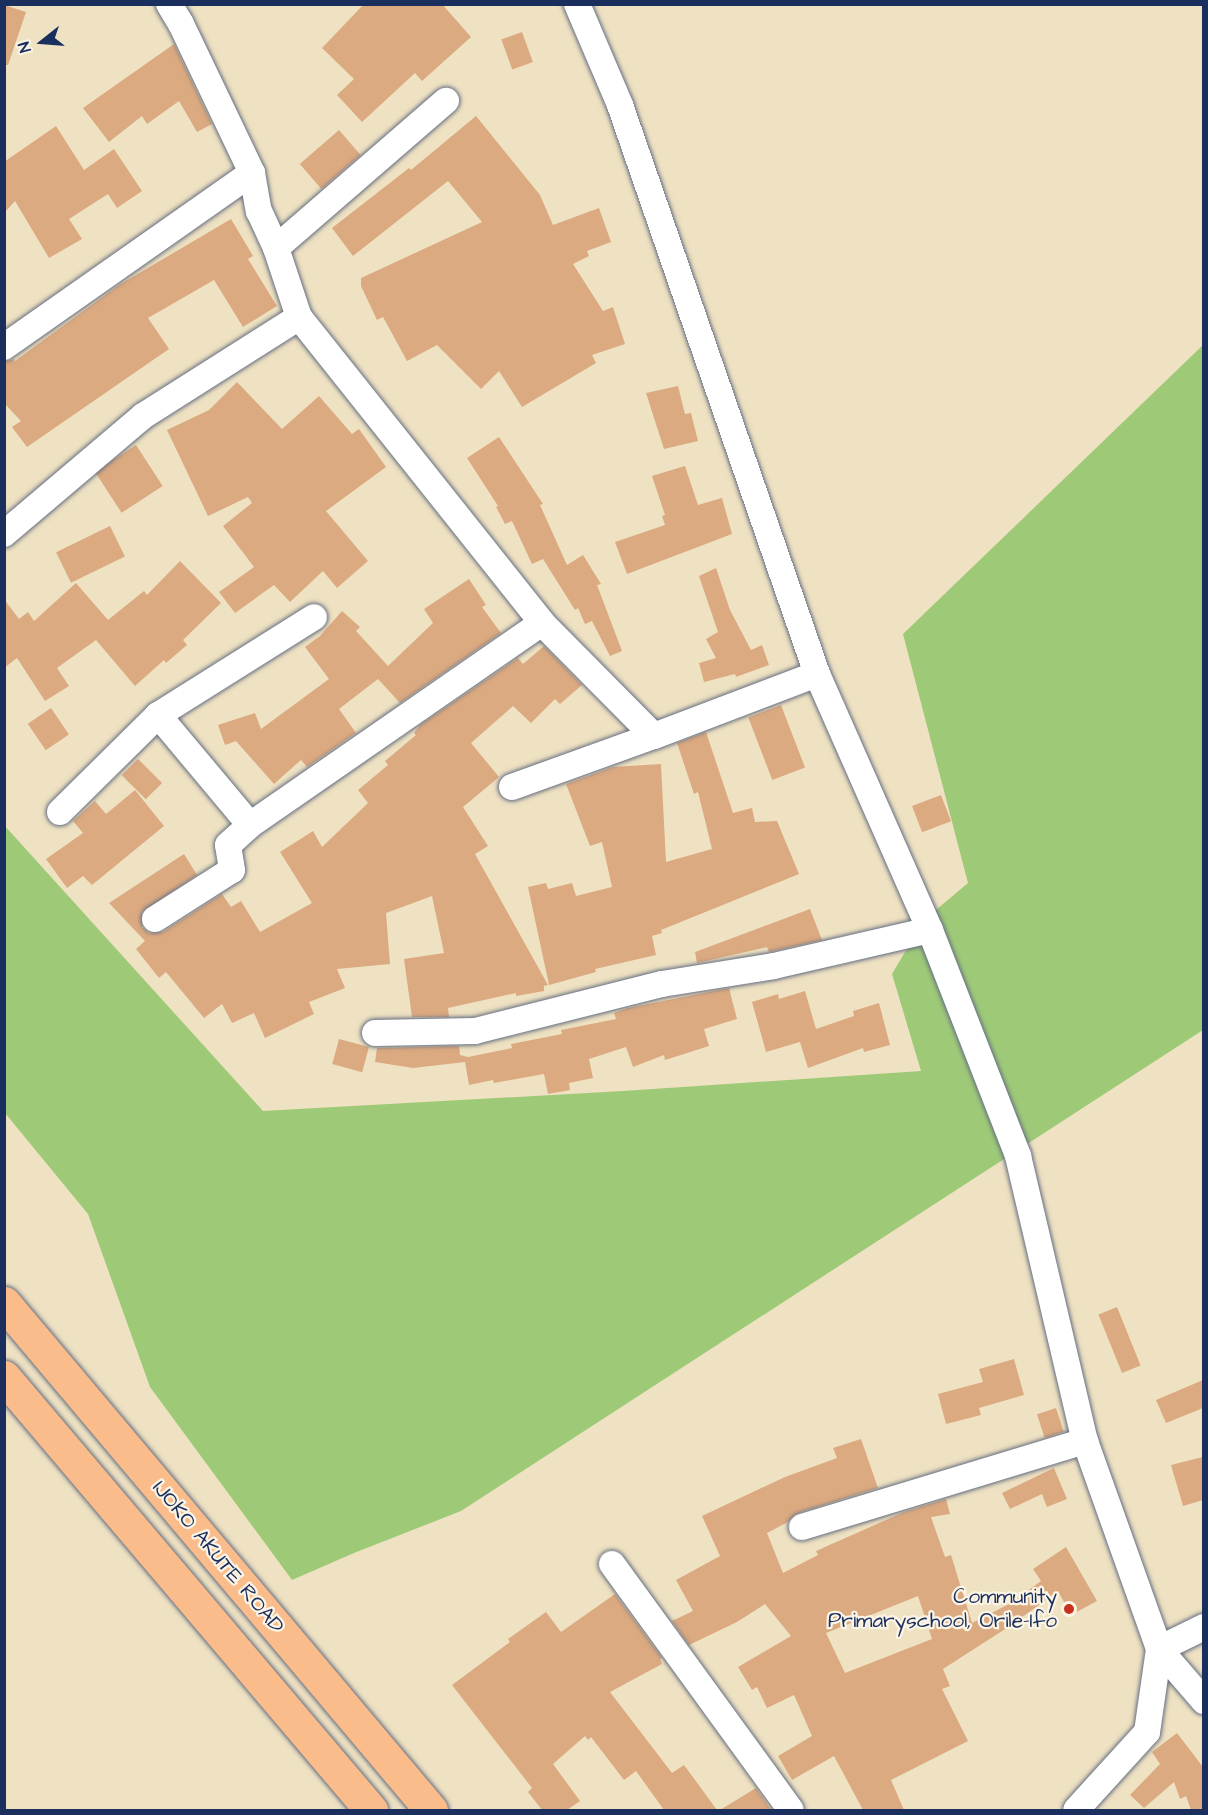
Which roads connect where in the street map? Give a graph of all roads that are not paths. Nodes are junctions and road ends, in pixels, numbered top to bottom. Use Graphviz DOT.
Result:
graph roads {
  1 [pos="169,4"];
  2 [pos="577,4"];
  3 [pos="446,101"];
  4 [pos="252,173"];
  5 [pos="276,248"];
  6 [pos="299,317"];
  7 [pos="4,347"];
  8 [pos="4,534"];
  9 [pos="314,617"];
  10 [pos="542,623"];
  11 [pos="817,674"];
  12 [pos="158,715"];
  13 [pos="654,736"];
  14 [pos="512,787"];
  15 [pos="60,812"];
  16 [pos="250,825"];
  17 [pos="155,919"];
  18 [pos="930,930"];
  19 [pos="375,1033"];
  20 [pos="4,1303"];
  21 [pos="4,1377"];
  22 [pos="1085,1441"];
  23 [pos="802,1527"];
  24 [pos="612,1564"];
  25 [pos="1203,1627"];
  26 [pos="1159,1649"];
  27 [pos="1203,1701"];
  28 [pos="371,1810"];
  29 [pos="431,1810"];
  30 [pos="790,1810"];
  31 [pos="1076,1810"];
  1 -- 4 [label="street"];
  2 -- 11 [label="street"];
  3 -- 5 [label="street"];
  4 -- 5 [label="street"];
  4 -- 7 [label="street"];
  5 -- 6 [label="street"];
  6 -- 8 [label="street"];
  6 -- 10 [label="street"];
  9 -- 12 [label="street"];
  10 -- 13 [label="street"];
  10 -- 16 [label="street"];
  11 -- 13 [label="street"];
  11 -- 18 [label="street"];
  12 -- 15 [label="street"];
  12 -- 16 [label="street"];
  13 -- 14 [label="street"];
  16 -- 17 [label="street"];
  18 -- 19 [label="street"];
  18 -- 22 [label="street"];
  20 -- 29 [label="main road, IJOKO AKUTE ROAD"];
  21 -- 28 [label="main road"];
  22 -- 23 [label="street"];
  22 -- 26 [label="street"];
  24 -- 30 [label="street"];
  25 -- 26 [label="street"];
  26 -- 27 [label="street"];
  26 -- 31 [label="street"];
}
